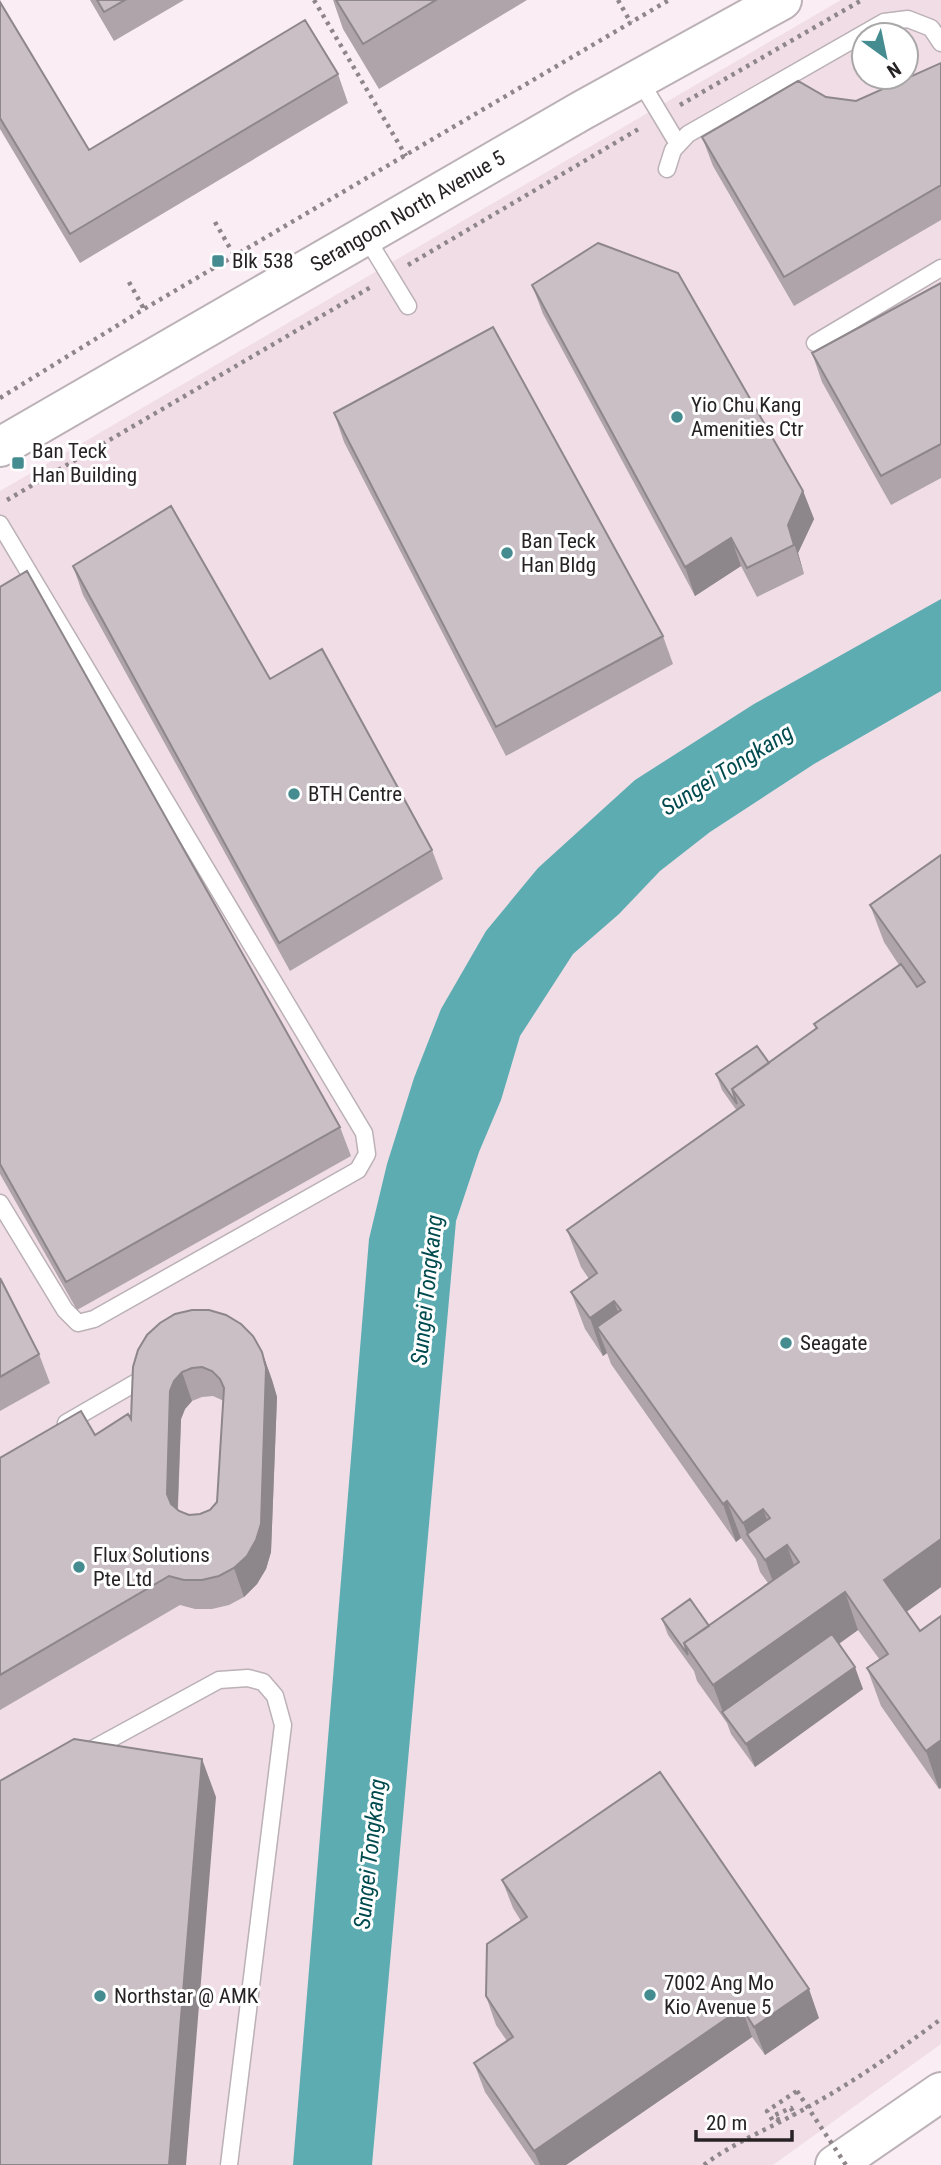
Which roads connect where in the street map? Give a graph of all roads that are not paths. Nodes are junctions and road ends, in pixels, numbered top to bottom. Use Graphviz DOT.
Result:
graph roads {
  1 [pos="735,0"];
  2 [pos="782,0"];
  3 [pos="941,43"];
  4 [pos="639,79"];
  5 [pos="678,144"];
  6 [pos="667,169"];
  7 [pos="366,237"];
  8 [pos="941,268"];
  9 [pos="408,306"];
  10 [pos="815,343"];
  11 [pos="0,425"];
  12 [pos="0,447"];
  13 [pos="0,524"];
  14 [pos="0,1203"];
  15 [pos="150,1375"];
  16 [pos="47,1434"];
  17 [pos="77,1758"];
  18 [pos="941,2092"];
  19 [pos="229,2165"];
  20 [pos="835,2165"];
  1 -- 11 [label="street, Serangoon North Avenue 5"];
  2 -- 4 [label="street, Serangoon North Avenue 5"];
  3 -- 5 [label="lane"];
  4 -- 5 [label="lane"];
  4 -- 7 [label="street, Serangoon North Avenue 5"];
  5 -- 6 [label="lane"];
  7 -- 9 [label="lane"];
  7 -- 12 [label="street, Serangoon North Avenue 5"];
  8 -- 10 [label="lane"];
  13 -- 14 [label="lane"];
  15 -- 16 [label="lane"];
  17 -- 19 [label="lane"];
  18 -- 20 [label="street"];
}
